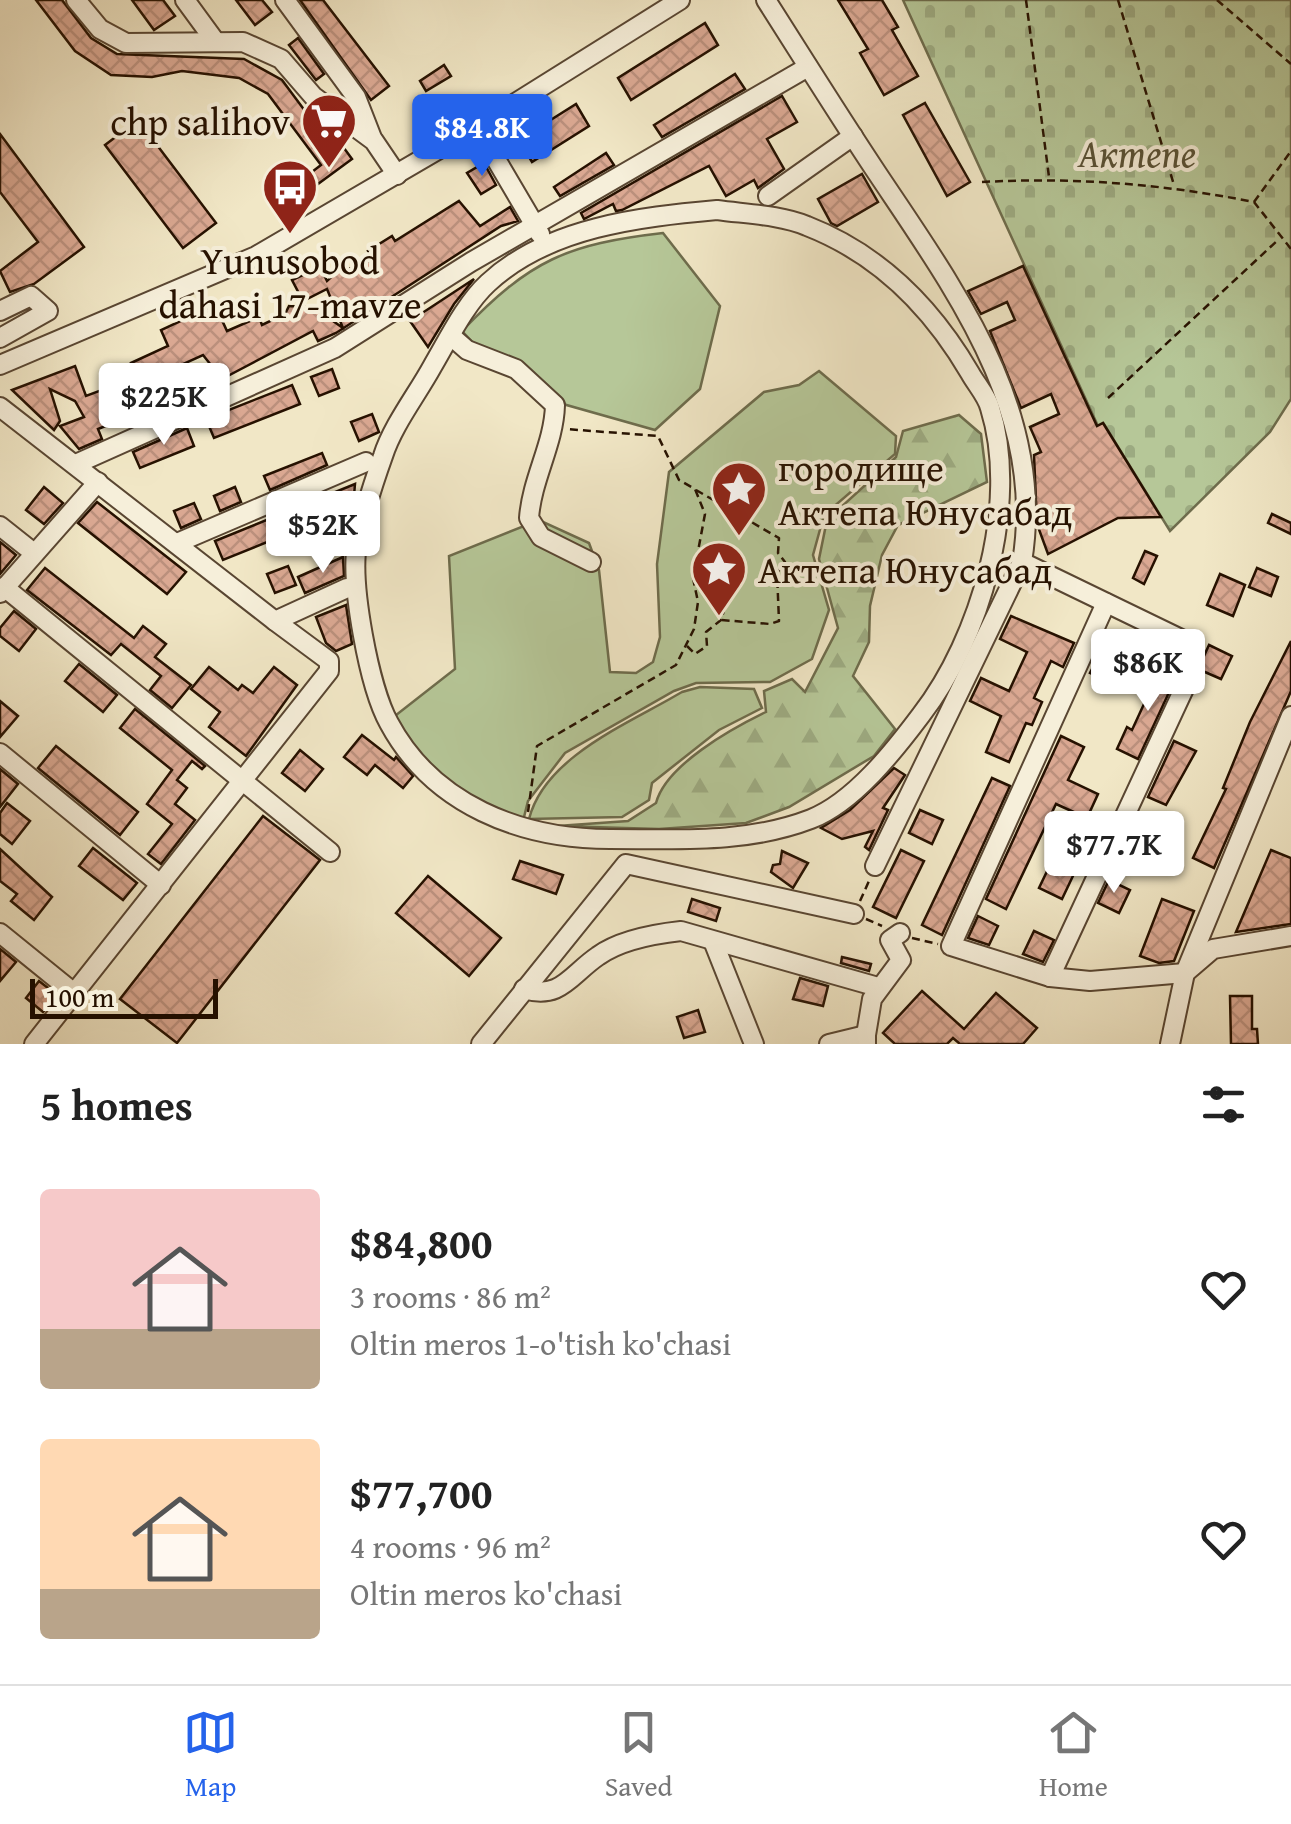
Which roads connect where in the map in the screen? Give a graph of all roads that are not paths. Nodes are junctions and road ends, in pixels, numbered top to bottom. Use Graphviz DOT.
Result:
graph roads {
  1 [pos="76,0"];
  2 [pos="185,0"];
  3 [pos="285,0"];
  4 [pos="766,0"];
  5 [pos="674,1"];
  6 [pos="214,41"];
  7 [pos="808,67"];
  8 [pos="477,126"];
  9 [pos="852,136"];
  10 [pos="374,142"];
  11 [pos="397,175"];
  12 [pos="768,196"];
  13 [pos="536,227"];
  14 [pos="546,246"];
  15 [pos="0,311"];
  16 [pos="451,336"];
  17 [pos="0,338"];
  18 [pos="0,364"];
  19 [pos="0,407"];
  20 [pos="366,462"];
  21 [pos="78,463"];
  22 [pos="98,482"];
  23 [pos="0,526"];
  24 [pos="177,544"];
  25 [pos="34,552"];
  26 [pos="590,562"];
  27 [pos="1022,562"];
  28 [pos="346,588"];
  29 [pos="2,590"];
  30 [pos="1106,602"];
  31 [pos="274,620"];
  32 [pos="1183,640"];
  33 [pos="1188,678"];
  34 [pos="1291,716"];
  35 [pos="0,753"];
  36 [pos="245,780"];
  37 [pos="330,852"];
  38 [pos="875,866"];
  39 [pos="161,885"];
  40 [pos="854,914"];
  41 [pos="0,932"];
  42 [pos="900,932"];
  43 [pos="1291,936"];
  44 [pos="713,941"];
  45 [pos="1185,973"];
  46 [pos="1050,977"];
  47 [pos="878,986"];
  48 [pos="524,989"];
  49 [pos="74,994"];
  50 [pos="866,1039"];
  51 [pos="34,1044"];
  52 [pos="481,1044"];
  53 [pos="754,1044"];
  54 [pos="829,1044"];
  55 [pos="1170,1044"];
  1 -- 6 [label="street"];
  2 -- 6 [label="street"];
  3 -- 10 [label="street"];
  4 -- 7 [label="street"];
  5 -- 8 [label="street"];
  6 -- 10 [label="street"];
  7 -- 9 [label="street"];
  7 -- 13 [label="street"];
  8 -- 11 [label="street"];
  8 -- 13 [label="street"];
  9 -- 12 [label="street"];
  9 -- 27 [label="street"];
  10 -- 11 [label="street"];
  11 -- 18 [label="street"];
  13 -- 14 [label="street"];
  13 -- 21 [label="street"];
  14 -- 16 [label="street"];
  14 -- 16 [label="street"];
  15 -- 17 [label="street"];
  16 -- 26 [label="street"];
  19 -- 21 [label="street"];
  20 -- 24 [label="street"];
  21 -- 22 [label="street"];
  22 -- 24 [label="street"];
  22 -- 25 [label="street"];
  23 -- 25 [label="street"];
  24 -- 31 [label="street"];
  25 -- 29 [label="street"];
  27 -- 30 [label="street"];
  27 -- 38 [label="street"];
  28 -- 31 [label="street"];
  29 -- 36 [label="street"];
  30 -- 32 [label="street"];
  30 -- 46 [label="street"];
  31 -- 36 [label="street"];
  33 -- 46 [label="street"];
  34 -- 45 [label="street"];
  35 -- 39 [label="street"];
  36 -- 37 [label="street"];
  36 -- 39 [label="street"];
  39 -- 49 [label="street"];
  40 -- 48 [label="street"];
  41 -- 49 [label="street"];
  42 -- 47 [label="street"];
  43 -- 45 [label="street"];
  44 -- 47 [label="street"];
  44 -- 48 [label="street"];
  44 -- 53 [label="street"];
  45 -- 46 [label="street"];
  45 -- 55 [label="street"];
  47 -- 50 [label="street"];
  48 -- 52 [label="street"];
  49 -- 51 [label="street"];
  50 -- 54 [label="street"];
}
